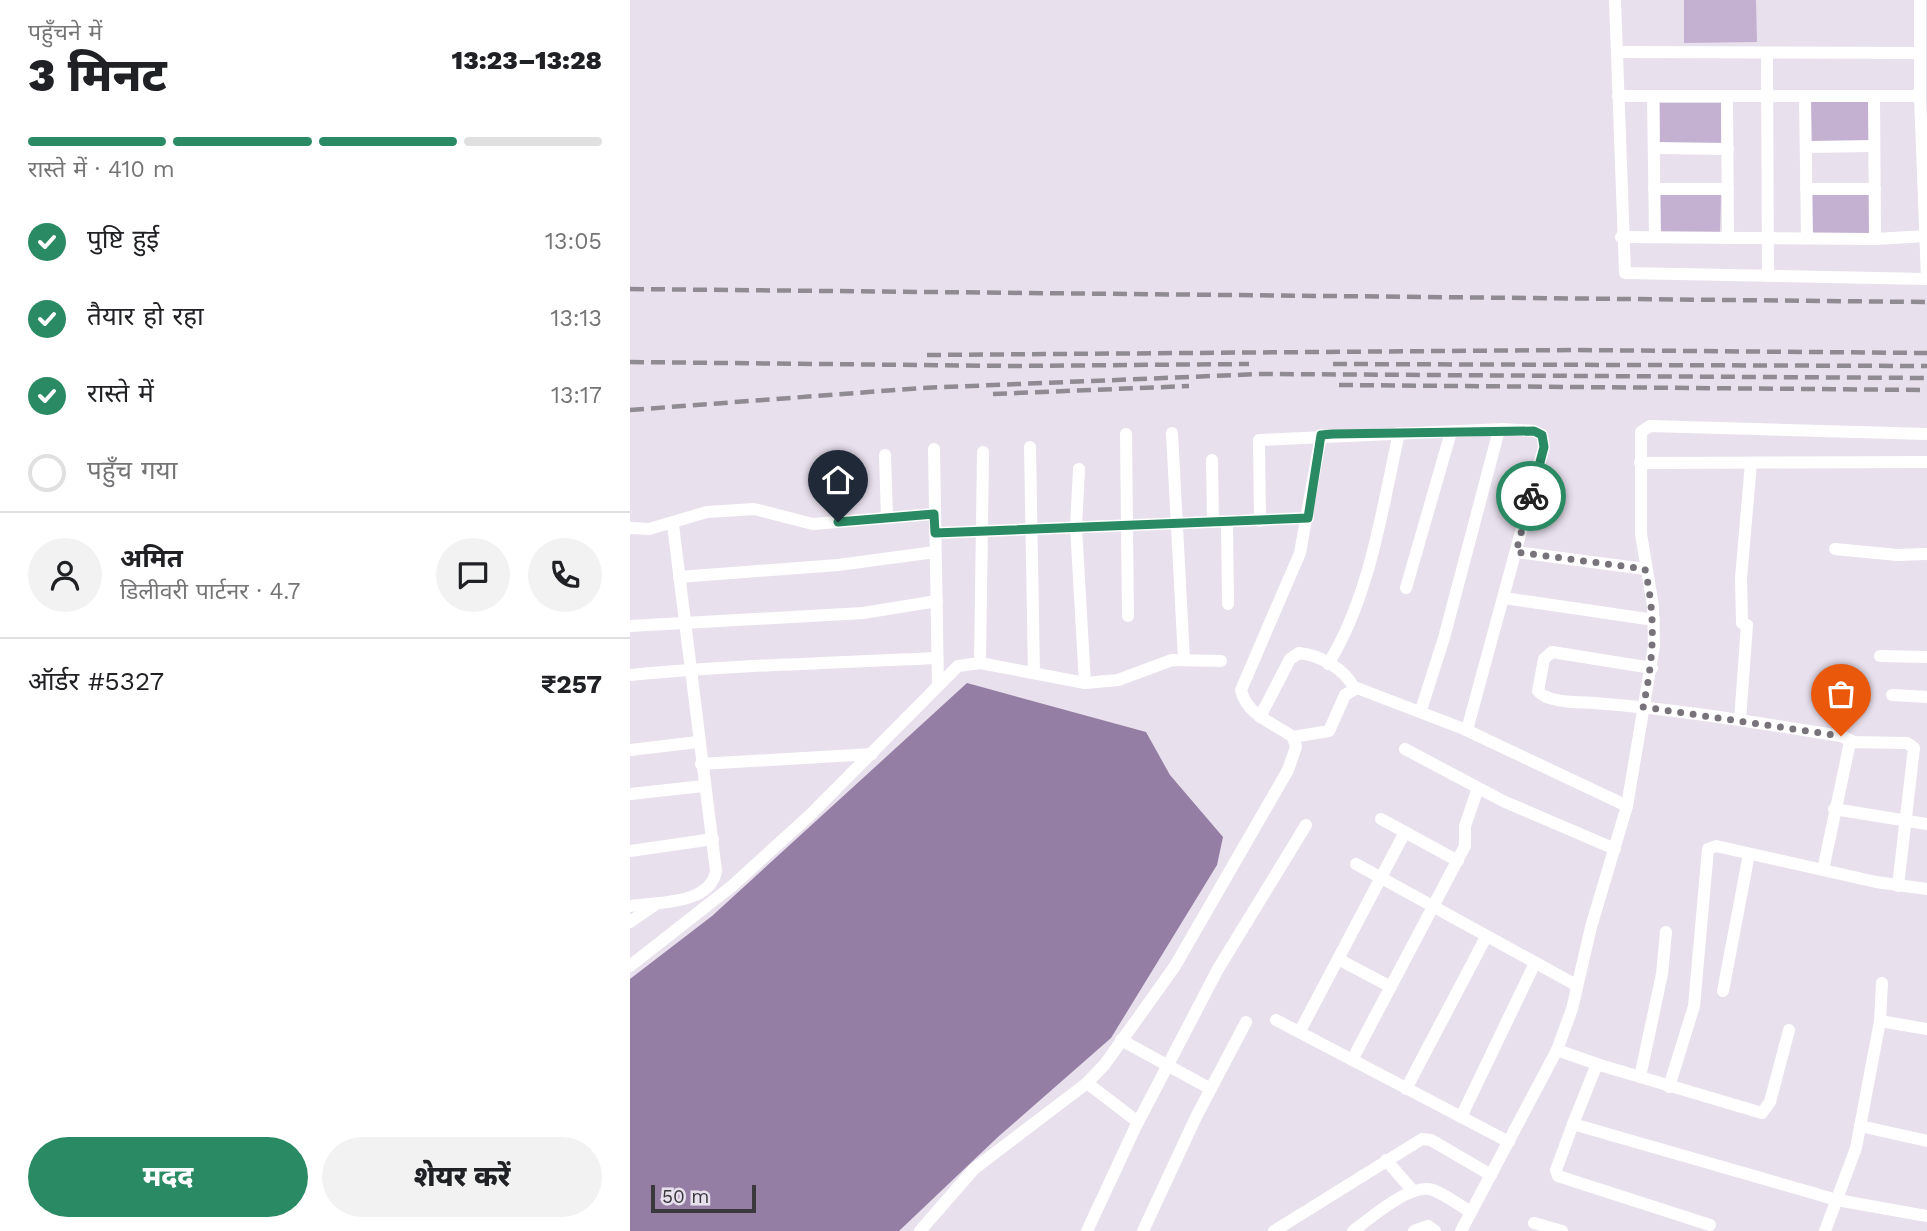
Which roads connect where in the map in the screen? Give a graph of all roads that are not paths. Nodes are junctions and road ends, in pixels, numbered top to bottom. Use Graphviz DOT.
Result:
graph roads {
  1 [pos="1615,0"];
  2 [pos="1922,6"];
  3 [pos="1617,52"];
  4 [pos="1920,53"];
  5 [pos="1767,54"];
  6 [pos="1618,96"];
  7 [pos="1653,96"];
  8 [pos="1727,96"];
  9 [pos="1768,96"];
  10 [pos="1805,96"];
  11 [pos="1874,96"];
  12 [pos="1920,96"];
  13 [pos="1874,146"];
  14 [pos="1806,147"];
  15 [pos="1654,148"];
  16 [pos="1728,149"];
  17 [pos="1654,189"];
  18 [pos="1728,189"];
  19 [pos="1806,189"];
  20 [pos="1875,189"];
  21 [pos="1926,236"];
  22 [pos="1621,237"];
  23 [pos="1655,237"];
  24 [pos="1728,237"];
  25 [pos="1769,238"];
  26 [pos="1807,238"];
  27 [pos="1875,239"];
  28 [pos="1768,276"];
  29 [pos="1499,430"];
  30 [pos="1451,432"];
  31 [pos="1171,433"];
  32 [pos="1399,433"];
  33 [pos="1126,434"];
  34 [pos="1927,434"];
  35 [pos="1321,435"];
  36 [pos="1030,447"];
  37 [pos="934,449"];
  38 [pos="983,452"];
  39 [pos="885,455"];
  40 [pos="1212,460"];
  41 [pos="1927,462"];
  42 [pos="1640,463"];
  43 [pos="1751,463"];
  44 [pos="1079,469"];
  45 [pos="934,514"];
  46 [pos="887,518"];
  47 [pos="1308,518"];
  48 [pos="1261,521"];
  49 [pos="1213,522"];
  50 [pos="1227,522"];
  51 [pos="1175,524"];
  52 [pos="673,525"];
  53 [pos="1126,526"];
  54 [pos="1076,527"];
  55 [pos="630,528"];
  56 [pos="1030,529"];
  57 [pos="984,532"];
  58 [pos="935,533"];
  59 [pos="1835,549"];
  60 [pos="935,552"];
  61 [pos="1516,552"];
  62 [pos="1927,554"];
  63 [pos="1645,569"];
  64 [pos="679,577"];
  65 [pos="1406,589"];
  66 [pos="1504,598"];
  67 [pos="937,601"];
  68 [pos="1228,604"];
  69 [pos="1128,616"];
  70 [pos="1654,620"];
  71 [pos="684,621"];
  72 [pos="630,626"];
  73 [pos="1880,656"];
  74 [pos="1927,657"];
  75 [pos="937,658"];
  76 [pos="1184,659"];
  77 [pos="1221,661"];
  78 [pos="980,663"];
  79 [pos="1328,664"];
  80 [pos="1652,668"];
  81 [pos="689,669"];
  82 [pos="1034,673"];
  83 [pos="630,675"];
  84 [pos="1085,683"];
  85 [pos="937,685"];
  86 [pos="1354,688"];
  87 [pos="1892,695"];
  88 [pos="1927,697"];
  89 [pos="1643,707"];
  90 [pos="1421,710"];
  91 [pos="1260,717"];
  92 [pos="1740,720"];
  93 [pos="1467,730"];
  94 [pos="1293,737"];
  95 [pos="698,741"];
  96 [pos="1852,741"];
  97 [pos="1405,749"];
  98 [pos="1921,749"];
  99 [pos="630,750"];
  100 [pos="872,754"];
  101 [pos="701,764"];
  102 [pos="704,786"];
  103 [pos="1478,788"];
  104 [pos="630,794"];
  105 [pos="1627,806"];
  106 [pos="1834,809"];
  107 [pos="1381,819"];
  108 [pos="1905,821"];
  109 [pos="1927,824"];
  110 [pos="1306,825"];
  111 [pos="1405,832"];
  112 [pos="713,839"];
  113 [pos="1615,849"];
  114 [pos="630,851"];
  115 [pos="1748,854"];
  116 [pos="1458,861"];
  117 [pos="1356,864"];
  118 [pos="1823,870"];
  119 [pos="1381,878"];
  120 [pos="1898,886"];
  121 [pos="1927,889"];
  122 [pos="659,902"];
  123 [pos="630,906"];
  124 [pos="1434,908"];
  125 [pos="630,922"];
  126 [pos="1666,932"];
  127 [pos="1486,937"];
  128 [pos="1339,959"];
  129 [pos="1535,963"];
  130 [pos="630,966"];
  131 [pos="1882,983"];
  132 [pos="1576,985"];
  133 [pos="1391,987"];
  134 [pos="1723,991"];
  135 [pos="1276,1020"];
  136 [pos="1880,1021"];
  137 [pos="1246,1022"];
  138 [pos="1927,1029"];
  139 [pos="1789,1030"];
  140 [pos="1300,1031"];
  141 [pos="1121,1040"];
  142 [pos="1557,1050"];
  143 [pos="1352,1060"];
  144 [pos="1593,1063"];
  145 [pos="1168,1065"];
  146 [pos="1640,1077"];
  147 [pos="1087,1083"];
  148 [pos="1669,1087"];
  149 [pos="1211,1088"];
  150 [pos="1406,1089"];
  151 [pos="1461,1117"];
  152 [pos="1138,1122"];
  153 [pos="1573,1124"];
  154 [pos="1860,1126"];
  155 [pos="1509,1142"];
  156 [pos="1927,1142"];
  157 [pos="1386,1160"];
  158 [pos="1491,1175"];
  159 [pos="1413,1191"];
  160 [pos="1837,1200"];
  161 [pos="1471,1212"];
  162 [pos="1927,1216"];
  163 [pos="1534,1223"];
  164 [pos="1710,1225"];
  165 [pos="920,1231"];
  166 [pos="1087,1231"];
  167 [pos="1143,1231"];
  168 [pos="1274,1231"];
  169 [pos="1353,1231"];
  170 [pos="1414,1231"];
  171 [pos="1435,1231"];
  172 [pos="1461,1231"];
  173 [pos="1562,1231"];
  174 [pos="1825,1231"];
  1 -- 3 [label="street"];
  2 -- 4 [label="street"];
  3 -- 5 [label="street"];
  3 -- 6 [label="street"];
  4 -- 5 [label="street"];
  4 -- 12 [label="street"];
  5 -- 9 [label="street"];
  6 -- 7 [label="street"];
  6 -- 22 [label="street"];
  7 -- 8 [label="street"];
  7 -- 15 [label="street"];
  8 -- 9 [label="street"];
  8 -- 16 [label="street"];
  9 -- 10 [label="street"];
  9 -- 25 [label="street"];
  10 -- 11 [label="street"];
  10 -- 14 [label="street"];
  11 -- 12 [label="street"];
  11 -- 13 [label="street"];
  12 -- 21 [label="street"];
  13 -- 14 [label="street"];
  13 -- 20 [label="street"];
  14 -- 19 [label="street"];
  15 -- 16 [label="street"];
  15 -- 17 [label="street"];
  16 -- 18 [label="street"];
  17 -- 18 [label="street"];
  17 -- 23 [label="street"];
  18 -- 24 [label="street"];
  19 -- 20 [label="street"];
  19 -- 26 [label="street"];
  20 -- 27 [label="street"];
  21 -- 27 [label="street"];
  21 -- 28 [label="street"];
  22 -- 23 [label="street"];
  22 -- 28 [label="street"];
  23 -- 24 [label="street"];
  24 -- 25 [label="street"];
  25 -- 26 [label="street"];
  25 -- 28 [label="street"];
  26 -- 27 [label="street"];
  29 -- 30 [label="street"];
  29 -- 61 [label="street"];
  29 -- 90 [label="street"];
  30 -- 32 [label="street"];
  30 -- 65 [label="street"];
  31 -- 51 [label="street"];
  32 -- 35 [label="street"];
  32 -- 79 [label="street"];
  33 -- 53 [label="street"];
  34 -- 42 [label="street"];
  35 -- 47 [label="street"];
  35 -- 48 [label="street"];
  36 -- 56 [label="street"];
  37 -- 45 [label="street"];
  38 -- 57 [label="street"];
  39 -- 46 [label="street"];
  40 -- 49 [label="street"];
  41 -- 43 [label="street"];
  42 -- 43 [label="street"];
  42 -- 63 [label="street"];
  43 -- 92 [label="street"];
  44 -- 54 [label="street"];
  45 -- 46 [label="street"];
  45 -- 58 [label="street"];
  46 -- 52 [label="street"];
  47 -- 48 [label="street"];
  47 -- 91 [label="street"];
  48 -- 50 [label="street"];
  49 -- 50 [label="street"];
  49 -- 51 [label="street"];
  50 -- 68 [label="street"];
  51 -- 53 [label="street"];
  51 -- 76 [label="street"];
  52 -- 55 [label="street"];
  52 -- 64 [label="street"];
  53 -- 54 [label="street"];
  53 -- 69 [label="street"];
  54 -- 56 [label="street"];
  54 -- 84 [label="street"];
  56 -- 57 [label="street"];
  56 -- 82 [label="street"];
  57 -- 58 [label="street"];
  57 -- 78 [label="street"];
  58 -- 60 [label="street"];
  59 -- 62 [label="street"];
  60 -- 64 [label="street"];
  60 -- 67 [label="street"];
  61 -- 63 [label="street"];
  61 -- 66 [label="street"];
  63 -- 70 [label="street"];
  64 -- 71 [label="street"];
  66 -- 70 [label="street"];
  66 -- 93 [label="street"];
  67 -- 71 [label="street"];
  67 -- 75 [label="street"];
  70 -- 80 [label="street"];
  71 -- 72 [label="street"];
  71 -- 81 [label="street"];
  73 -- 74 [label="street"];
  75 -- 81 [label="street"];
  75 -- 85 [label="street"];
  76 -- 77 [label="street"];
  76 -- 84 [label="street"];
  78 -- 82 [label="street"];
  78 -- 85 [label="street"];
  79 -- 86 [label="street"];
  79 -- 91 [label="street"];
  80 -- 89 [label="street"];
  80 -- 89 [label="street"];
  81 -- 83 [label="street"];
  81 -- 95 [label="street"];
  82 -- 84 [label="street"];
  85 -- 100 [label="street"];
  86 -- 90 [label="street"];
  86 -- 94 [label="street"];
  87 -- 88 [label="street"];
  89 -- 92 [label="street"];
  89 -- 105 [label="street"];
  90 -- 93 [label="street"];
  91 -- 94 [label="street"];
  92 -- 96 [label="street"];
  93 -- 105 [label="street"];
  94 -- 141 [label="street"];
  95 -- 99 [label="street"];
  95 -- 101 [label="street"];
  96 -- 98 [label="street"];
  96 -- 106 [label="street"];
  97 -- 103 [label="street"];
  98 -- 108 [label="street"];
  100 -- 101 [label="street"];
  100 -- 130 [label="street"];
  101 -- 102 [label="street"];
  102 -- 104 [label="street"];
  102 -- 112 [label="street"];
  103 -- 113 [label="street"];
  103 -- 116 [label="street"];
  105 -- 113 [label="street"];
  106 -- 108 [label="street"];
  106 -- 118 [label="street"];
  107 -- 111 [label="street"];
  108 -- 109 [label="street"];
  108 -- 120 [label="street"];
  110 -- 145 [label="street"];
  111 -- 116 [label="street"];
  111 -- 119 [label="street"];
  112 -- 114 [label="street"];
  112 -- 122 [label="street"];
  113 -- 132 [label="street"];
  115 -- 118 [label="street"];
  115 -- 134 [label="street"];
  115 -- 148 [label="street"];
  116 -- 124 [label="street"];
  117 -- 119 [label="street"];
  118 -- 120 [label="street"];
  119 -- 124 [label="street"];
  119 -- 128 [label="street"];
  120 -- 121 [label="street"];
  122 -- 123 [label="street"];
  122 -- 125 [label="street"];
  124 -- 127 [label="street"];
  124 -- 133 [label="street"];
  126 -- 146 [label="street"];
  127 -- 129 [label="street"];
  127 -- 150 [label="street"];
  128 -- 133 [label="street"];
  128 -- 140 [label="street"];
  129 -- 132 [label="street"];
  129 -- 151 [label="street"];
  131 -- 136 [label="street"];
  132 -- 142 [label="street"];
  133 -- 143 [label="street"];
  135 -- 140 [label="street"];
  136 -- 138 [label="street"];
  136 -- 154 [label="street"];
  137 -- 149 [label="street"];
  139 -- 148 [label="street"];
  140 -- 143 [label="street"];
  141 -- 145 [label="street"];
  141 -- 147 [label="street"];
  142 -- 144 [label="street"];
  142 -- 155 [label="street"];
  143 -- 150 [label="street"];
  144 -- 146 [label="street"];
  144 -- 153 [label="street"];
  145 -- 149 [label="street"];
  145 -- 152 [label="street"];
  146 -- 148 [label="street"];
  147 -- 152 [label="street"];
  147 -- 165 [label="street"];
  149 -- 167 [label="street"];
  150 -- 151 [label="street"];
  151 -- 155 [label="street"];
  152 -- 166 [label="street"];
  153 -- 160 [label="street"];
  153 -- 164 [label="street"];
  154 -- 156 [label="street"];
  154 -- 160 [label="street"];
  155 -- 158 [label="street"];
  157 -- 158 [label="street"];
  157 -- 159 [label="street"];
  157 -- 168 [label="street"];
  158 -- 161 [label="street"];
  159 -- 161 [label="street"];
  159 -- 169 [label="street"];
  160 -- 162 [label="street"];
  160 -- 174 [label="street"];
  161 -- 172 [label="street"];
  163 -- 173 [label="street"];
  170 -- 171 [label="street"];
}
